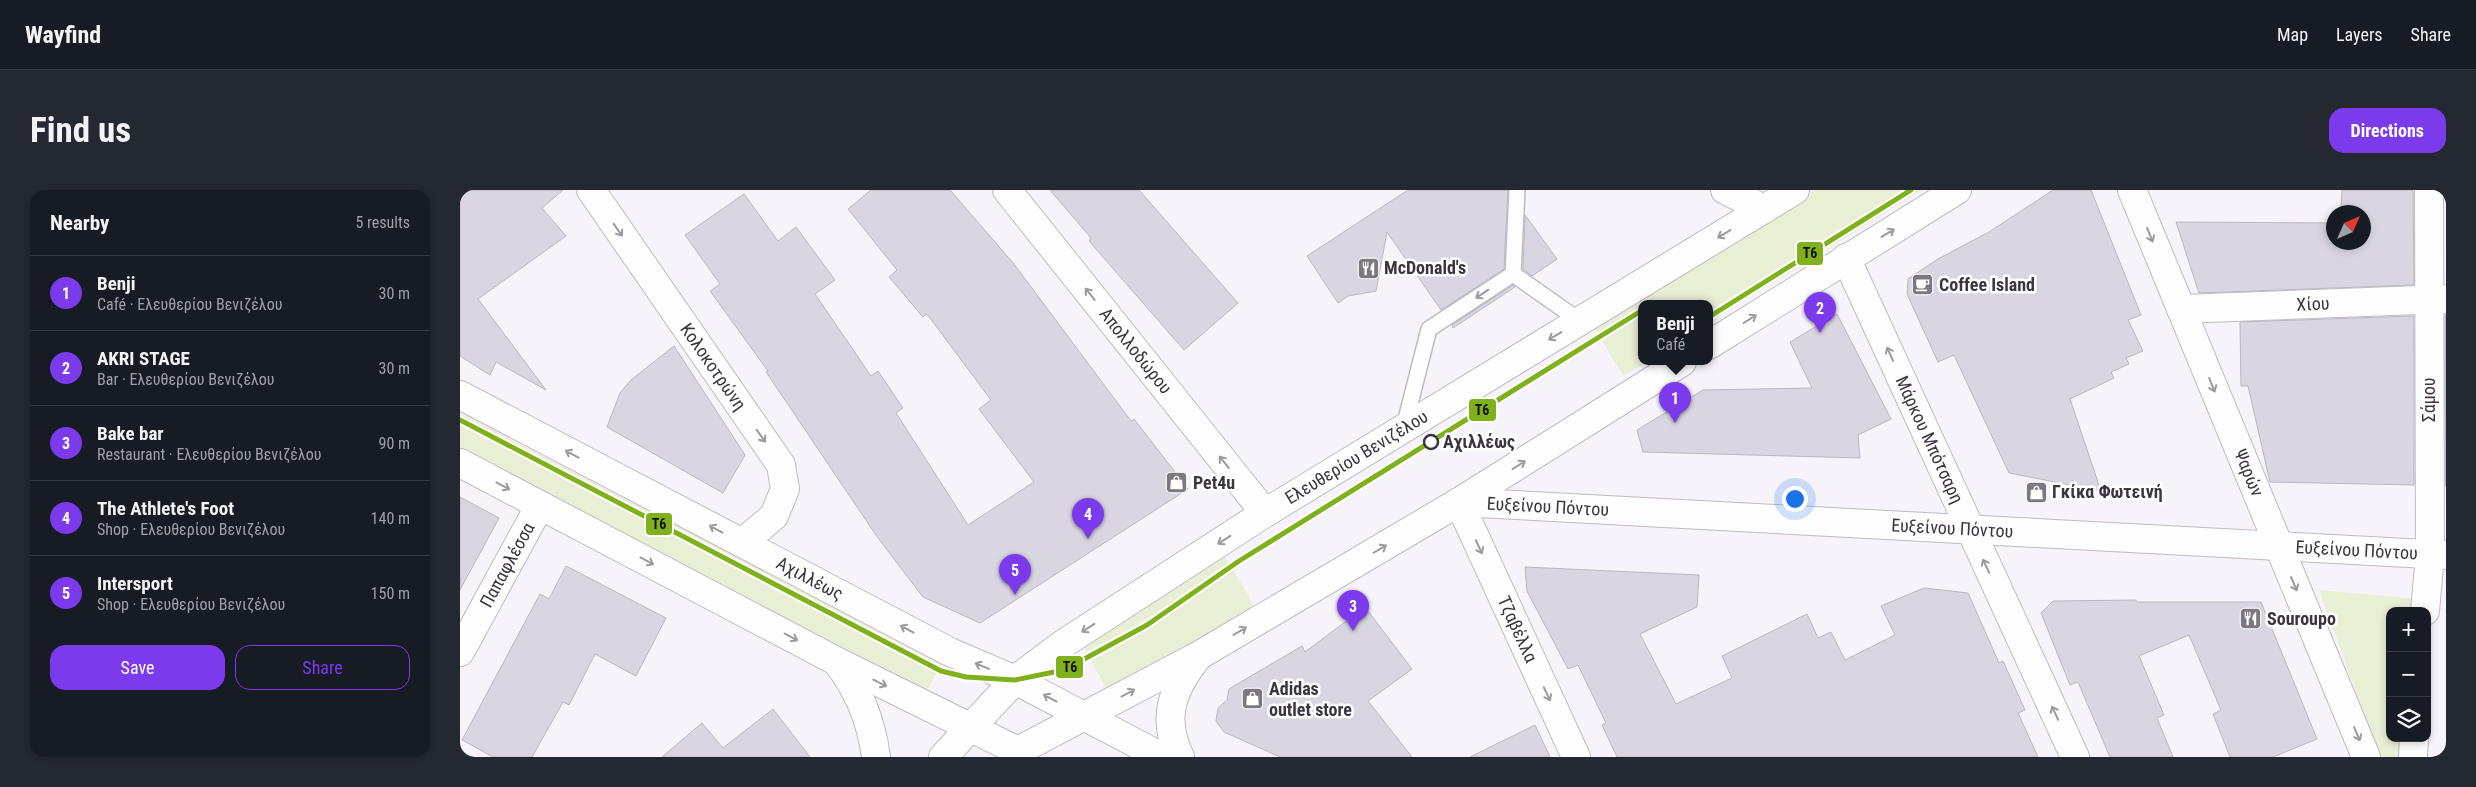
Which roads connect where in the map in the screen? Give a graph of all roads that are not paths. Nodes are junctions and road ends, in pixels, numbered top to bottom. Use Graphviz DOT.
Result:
graph roads {
  1 [pos="591,190"];
  2 [pos="1007,190"];
  3 [pos="1517,190"];
  4 [pos="1724,190"];
  5 [pos="1795,190"];
  6 [pos="1957,190"];
  7 [pos="2132,190"];
  8 [pos="2429,190"];
  9 [pos="1764,209"];
  10 [pos="1846,258"];
  11 [pos="1513,274"];
  12 [pos="2437,299"];
  13 [pos="2181,309"];
  14 [pos="1580,321"];
  15 [pos="1713,342"];
  16 [pos="1677,365"];
  17 [pos="460,395"];
  18 [pos="1404,429"];
  19 [pos="460,463"];
  20 [pos="1459,502"];
  21 [pos="540,505"];
  22 [pos="1265,513"];
  23 [pos="1970,531"];
  24 [pos="742,543"];
  25 [pos="2279,547"];
  26 [pos="2438,555"];
  27 [pos="2426,607"];
  28 [pos="460,652"];
  29 [pos="1198,656"];
  30 [pos="836,661"];
  31 [pos="1014,680"];
  32 [pos="1085,716"];
  33 [pos="969,728"];
  34 [pos="2414,742"];
  35 [pos="1020,755"];
  36 [pos="876,757"];
  37 [pos="943,757"];
  38 [pos="1162,757"];
  39 [pos="1180,757"];
  40 [pos="1576,757"];
  41 [pos="2075,757"];
  42 [pos="2366,757"];
  43 [pos="2412,757"];
  1 -- 24 [label="street, Κολοκοτρώνη, one-way"];
  22 -- 2 [label="street, Απολλοδώρου, one-way"];
  3 -- 11 [label="lane"];
  4 -- 9 [label="street"];
  5 -- 9 [label="street, Ελευθερίου Βενιζέλου"];
  10 -- 6 [label="street, one-way"];
  7 -- 13 [label="street, Ψαρών, one-way"];
  8 -- 12 [label="street, Σάμου"];
  9 -- 14 [label="street, Ελευθερίου Βενιζέλου, one-way"];
  15 -- 10 [label="street, one-way"];
  23 -- 10 [label="street, Μάρκου Μπότσαρη, one-way"];
  11 -- 14 [label="lane"];
  11 -- 18 [label="lane, one-way"];
  12 -- 13 [label="street, Χίου"];
  12 -- 26 [label="street, Σάμου"];
  13 -- 25 [label="street, Ψαρών, one-way"];
  14 -- 18 [label="street, Ελευθερίου Βενιζέλου, one-way"];
  20 -- 16 [label="street, one-way"];
  24 -- 17 [label="street, Αχιλλέως, one-way"];
  18 -- 22 [label="street, Ελευθερίου Βενιζέλου"];
  19 -- 21 [label="street, one-way"];
  20 -- 23 [label="street, Ευξείνου Πόντου"];
  29 -- 20 [label="street, one-way"];
  20 -- 40 [label="street, Τζαβέλλα, one-way"];
  21 -- 28 [label="street, Παπαφλέσσα"];
  21 -- 30 [label="street, one-way"];
  22 -- 31 [label="street, Ελευθερίου Βενιζέλου, one-way"];
  23 -- 25 [label="street, Ευξείνου Πόντου"];
  41 -- 23 [label="street, Μάρκου Μπότσαρη, one-way"];
  31 -- 24 [label="street, Αχιλλέως, one-way"];
  25 -- 26 [label="street, Ευξείνου Πόντου"];
  25 -- 42 [label="street, Ψαρών, one-way"];
  26 -- 27 [label="street, Σάμου"];
  32 -- 29 [label="street, one-way"];
  29 -- 39 [label="street"];
  30 -- 33 [label="street, one-way"];
  30 -- 36 [label="street"];
  32 -- 31 [label="street, Αχιλλέως, one-way"];
  31 -- 33 [label="street, Ελευθερίου Βενιζέλου"];
  32 -- 35 [label="street"];
  32 -- 38 [label="street, Αχιλλέως"];
  33 -- 35 [label="street"];
  33 -- 37 [label="street, Ελευθερίου Βενιζέλου"];
  34 -- 43 [label="street"];
}
